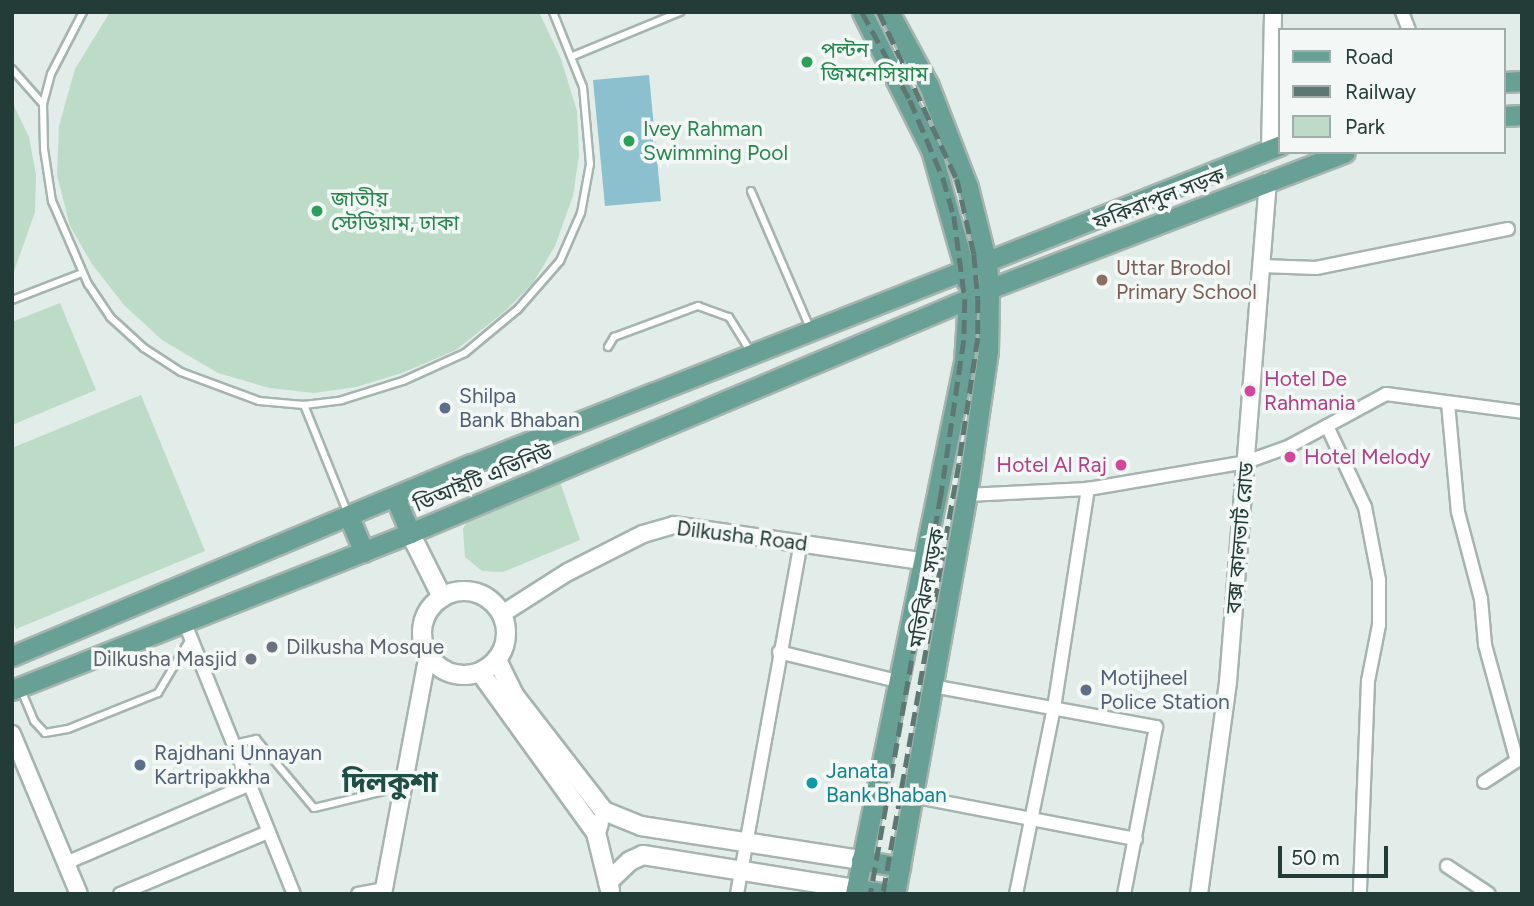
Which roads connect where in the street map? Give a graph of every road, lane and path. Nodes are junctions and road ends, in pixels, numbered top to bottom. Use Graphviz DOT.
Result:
graph roads {
  1 [pos="83,12"];
  2 [pos="552,12"];
  3 [pos="680,12"];
  4 [pos="862,12"];
  5 [pos="890,12"];
  6 [pos="1273,12"];
  7 [pos="573,56"];
  8 [pos="12,69"];
  9 [pos="43,104"];
  10 [pos="1275,147"];
  11 [pos="1340,154"];
  12 [pos="1268,181"];
  13 [pos="751,191"];
  14 [pos="1508,229"];
  15 [pos="986,263"];
  16 [pos="1262,266"];
  17 [pos="965,270"];
  18 [pos="82,273"];
  19 [pos="989,289"];
  20 [pos="968,299"];
  21 [pos="12,300"];
  22 [pos="810,328"];
  23 [pos="608,347"];
  24 [pos="751,352"];
  25 [pos="1448,403"];
  26 [pos="304,405"];
  27 [pos="1522,412"];
  28 [pos="1327,426"];
  29 [pos="1246,462"];
  30 [pos="1088,489"];
  31 [pos="967,495"];
  32 [pos="395,497"];
  33 [pos="349,517"];
  34 [pos="410,533"];
  35 [pos="801,543"];
  36 [pos="364,551"];
  37 [pos="920,561"];
  38 [pos="442,597"];
  39 [pos="502,614"];
  40 [pos="188,629"];
  41 [pos="779,652"];
  42 [pos="428,654"];
  43 [pos="12,656"];
  44 [pos="497,660"];
  45 [pos="480,672"];
  46 [pos="897,681"];
  47 [pos="932,686"];
  48 [pos="16,689"];
  49 [pos="1054,708"];
  50 [pos="12,734"];
  51 [pos="234,744"];
  52 [pos="1519,759"];
  53 [pos="1483,782"];
  54 [pos="250,784"];
  55 [pos="401,787"];
  56 [pos="912,796"];
  57 [pos="604,811"];
  58 [pos="1033,816"];
  59 [pos="268,832"];
  60 [pos="596,833"];
  61 [pos="1136,839"];
  62 [pos="744,844"];
  63 [pos="861,860"];
  64 [pos="66,863"];
  65 [pos="1447,866"];
  66 [pos="900,867"];
  67 [pos="740,873"];
  68 [pos="609,888"];
  69 [pos="383,891"];
  70 [pos="855,892"];
  71 [pos="79,894"];
  72 [pos="120,894"];
  73 [pos="294,894"];
  74 [pos="358,894"];
  75 [pos="737,894"];
  76 [pos="888,894"];
  77 [pos="895,894"];
  78 [pos="1016,894"];
  79 [pos="1124,894"];
  80 [pos="1199,894"];
  81 [pos="1360,894"];
  82 [pos="1489,894"];
  1 -- 9 [label="lane"];
  2 -- 7 [label="lane"];
  3 -- 7 [label="lane"];
  4 -- 17 [label="main road, মতিঝিল সড়ক"];
  5 -- 15 [label="main road, মতিঝিল সড়ক"];
  6 -- 10 [label="street"];
  7 -- 26 [label="lane"];
  8 -- 9 [label="lane"];
  9 -- 18 [label="lane"];
  10 -- 15 [label="main road, ফকিরাপুল সড়ক"];
  11 -- 12 [label="main road, ফকিরাপুল সড়ক"];
  12 -- 16 [label="street, বক্স কালভার্ট রোড"];
  12 -- 19 [label="main road, ফকিরাপুল সড়ক"];
  13 -- 22 [label="lane"];
  14 -- 16 [label="street"];
  15 -- 17 [label="main road, ফকিরাপুল সড়ক"];
  15 -- 19 [label="main road, মতিঝিল সড়ক"];
  16 -- 29 [label="street, বক্স কালভার্ট রোড"];
  17 -- 20 [label="main road, মতিঝিল সড়ক"];
  17 -- 22 [label="main road, ডিআইটি এভিনিউ"];
  18 -- 21 [label="lane"];
  18 -- 26 [label="lane"];
  19 -- 20 [label="main road, ফকিরাপুল সড়ক"];
  19 -- 31 [label="main road, মতিঝিল সড়ক"];
  20 -- 34 [label="main road, ডিআইটি এভিনিউ"];
  20 -- 37 [label="main road, মতিঝিল সড়ক"];
  22 -- 24 [label="main road, ডিআইটি এভিনিউ"];
  23 -- 24 [label="lane"];
  24 -- 32 [label="main road, ডিআইটি এভিনিউ"];
  25 -- 27 [label="street"];
  25 -- 28 [label="street"];
  25 -- 52 [label="street"];
  26 -- 33 [label="lane"];
  28 -- 29 [label="street"];
  28 -- 81 [label="street"];
  29 -- 30 [label="street"];
  29 -- 80 [label="street, বক্স কালভার্ট রোড"];
  30 -- 31 [label="street"];
  30 -- 49 [label="street"];
  31 -- 47 [label="main road, মতিঝিল সড়ক"];
  32 -- 33 [label="main road, ডিআইটি এভিনিউ"];
  32 -- 34 [label="main road"];
  33 -- 36 [label="main road"];
  33 -- 43 [label="main road, ডিআইটি এভিনিউ"];
  34 -- 36 [label="main road, ডিআইটি এভিনিউ"];
  34 -- 38 [label="main road"];
  35 -- 37 [label="street, Dilkusha Road"];
  35 -- 39 [label="street, Dilkusha Road"];
  35 -- 41 [label="street"];
  36 -- 40 [label="main road, ডিআইটি এভিনিউ"];
  37 -- 46 [label="main road, মতিঝিল সড়ক"];
  38 -- 39 [label="main road"];
  38 -- 42 [label="main road"];
  39 -- 44 [label="main road"];
  40 -- 48 [label="main road, ডিআইটি এভিনিউ"];
  40 -- 48 [label="lane"];
  40 -- 51 [label="street"];
  41 -- 46 [label="street"];
  41 -- 62 [label="street"];
  42 -- 45 [label="main road"];
  42 -- 55 [label="street"];
  44 -- 45 [label="main road"];
  44 -- 57 [label="main road"];
  45 -- 60 [label="main road"];
  46 -- 63 [label="main road, মতিঝিল সড়ক"];
  47 -- 49 [label="street"];
  47 -- 56 [label="main road, মতিঝিল সড়ক"];
  49 -- 58 [label="street"];
  49 -- 61 [label="street"];
  50 -- 64 [label="street"];
  51 -- 54 [label="street"];
  51 -- 55 [label="lane"];
  52 -- 53 [label="street"];
  54 -- 59 [label="street"];
  54 -- 64 [label="street"];
  55 -- 69 [label="street"];
  56 -- 58 [label="street"];
  56 -- 66 [label="main road, মতিঝিল সড়ক"];
  57 -- 60 [label="main road"];
  57 -- 62 [label="main road"];
  58 -- 61 [label="street"];
  58 -- 78 [label="street"];
  59 -- 72 [label="street"];
  59 -- 73 [label="street"];
  60 -- 68 [label="main road"];
  61 -- 79 [label="street"];
  62 -- 63 [label="main road"];
  62 -- 67 [label="street"];
  63 -- 66 [label="main road"];
  63 -- 70 [label="main road, মতিঝিল সড়ক"];
  64 -- 71 [label="street"];
  65 -- 82 [label="street"];
  66 -- 77 [label="main road, মতিঝিল সড়ক"];
  67 -- 68 [label="main road"];
  67 -- 70 [label="main road"];
  67 -- 75 [label="street"];
  69 -- 74 [label="street"];
  70 -- 76 [label="main road"];
}
